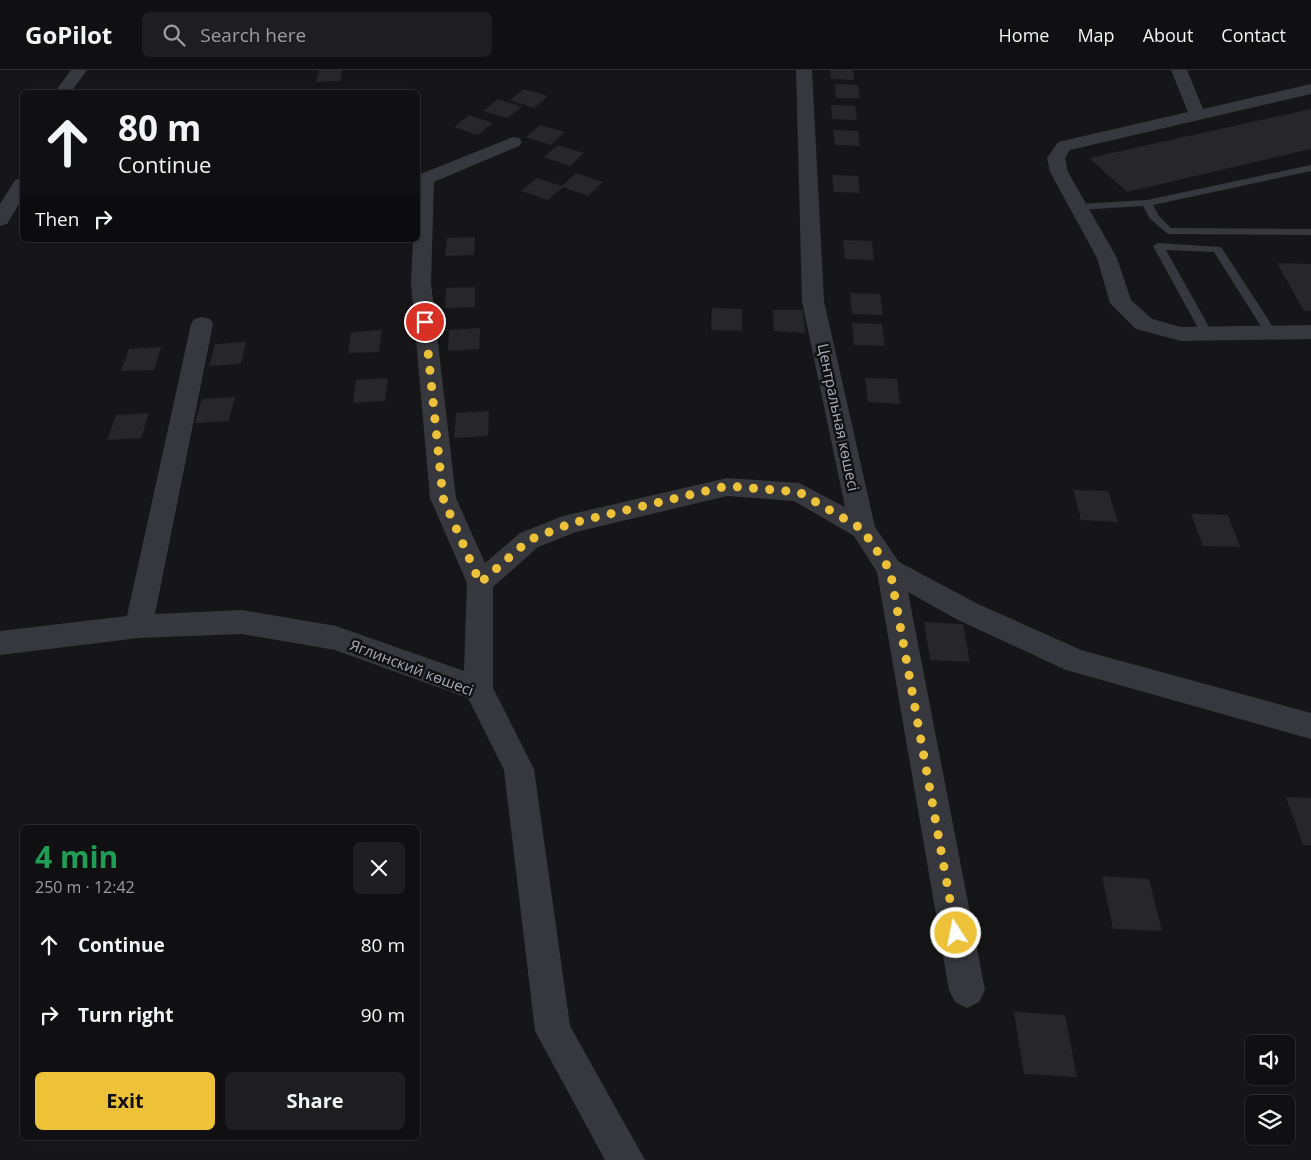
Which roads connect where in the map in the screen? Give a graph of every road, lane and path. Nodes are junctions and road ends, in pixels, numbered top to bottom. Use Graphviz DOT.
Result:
graph roads {
  1 [pos="79,70"];
  2 [pos="804,70"];
  3 [pos="1179,70"];
  4 [pos="1311,89"];
  5 [pos="65,90"];
  6 [pos="1197,114"];
  7 [pos="513,142"];
  8 [pos="1311,168"];
  9 [pos="421,179"];
  10 [pos="20,187"];
  11 [pos="1147,203"];
  12 [pos="1079,207"];
  13 [pos="0,220"];
  14 [pos="1311,232"];
  15 [pos="202,324"];
  16 [pos="1311,332"];
  17 [pos="1271,333"];
  18 [pos="1207,334"];
  19 [pos="862,529"];
  20 [pos="890,570"];
  21 [pos="480,583"];
  22 [pos="139,626"];
  23 [pos="0,643"];
  24 [pos="478,689"];
  25 [pos="1307,731"];
  26 [pos="967,990"];
  27 [pos="626,1160"];
  1 -- 5 [label="street"];
  2 -- 19 [label="street, Центральная көшесі"];
  3 -- 6 [label="street"];
  4 -- 6 [label="street"];
  6 -- 12 [label="street"];
  7 -- 9 [label="street"];
  8 -- 11 [label="lane"];
  9 -- 21 [label="street"];
  10 -- 13 [label="street"];
  11 -- 12 [label="lane"];
  11 -- 14 [label="lane"];
  12 -- 18 [label="street"];
  15 -- 22 [label="street"];
  16 -- 17 [label="street"];
  17 -- 18 [label="street"];
  17 -- 18 [label="lane"];
  19 -- 20 [label="street, Центральная көшесі"];
  19 -- 21 [label="street"];
  20 -- 25 [label="street"];
  20 -- 26 [label="street, Центральная көшесі"];
  21 -- 24 [label="street"];
  22 -- 23 [label="street, Яглинский көшесі"];
  22 -- 24 [label="street, Яглинский көшесі"];
  24 -- 27 [label="street, Яглинский көшесі"];
}
